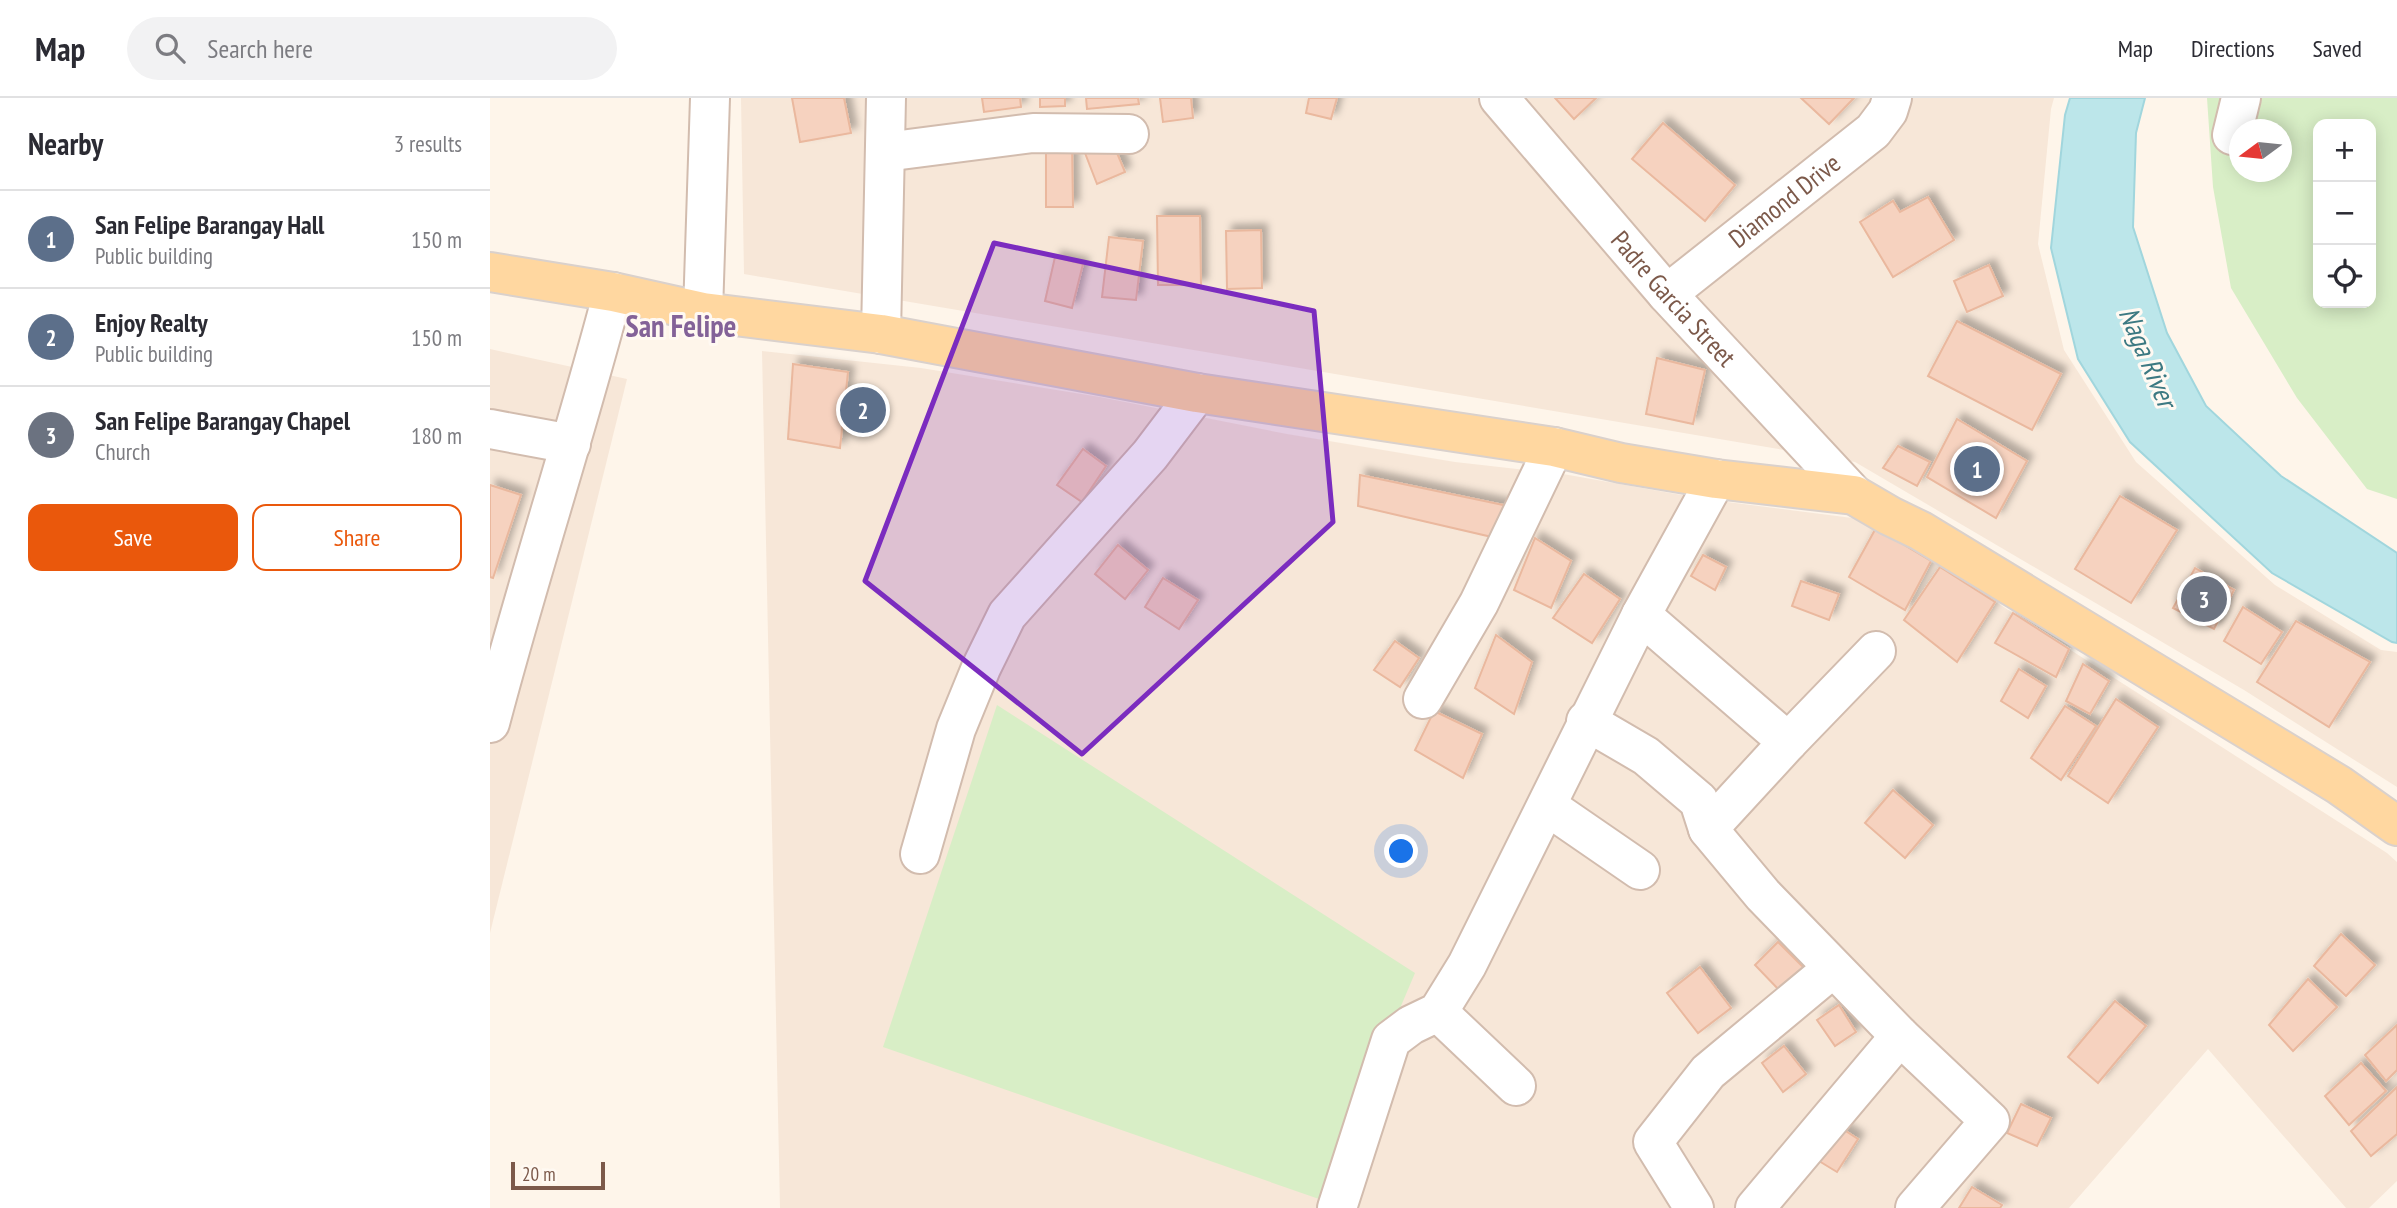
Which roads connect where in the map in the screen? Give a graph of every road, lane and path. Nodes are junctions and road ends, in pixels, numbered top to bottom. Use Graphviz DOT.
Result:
graph roads {
  1 [pos="710,98"];
  2 [pos="886,98"];
  3 [pos="1499,98"];
  4 [pos="1892,98"];
  5 [pos="2242,98"];
  6 [pos="2236,119"];
  7 [pos="1129,134"];
  8 [pos="885,152"];
  9 [pos="490,272"];
  10 [pos="613,292"];
  11 [pos="1667,294"];
  12 [pos="703,312"];
  13 [pos="881,334"];
  14 [pos="1197,393"];
  15 [pos="490,429"];
  16 [pos="571,444"];
  17 [pos="1555,447"];
  18 [pos="1716,479"];
  19 [pos="1854,495"];
  20 [pos="504,612"];
  21 [pos="1640,615"];
  22 [pos="1876,651"];
  23 [pos="1423,699"];
  24 [pos="1586,721"];
  25 [pos="490,723"];
  26 [pos="1788,741"];
  27 [pos="1547,806"];
  28 [pos="2397,826"];
  29 [pos="1708,829"];
  30 [pos="920,854"];
  31 [pos="1640,870"];
  32 [pos="1832,969"];
  33 [pos="1438,1012"];
  34 [pos="1900,1037"];
  35 [pos="1516,1086"];
  36 [pos="1337,1208"];
  37 [pos="1693,1208"];
  38 [pos="1755,1208"];
  39 [pos="1915,1208"];
  1 -- 12 [label="street"];
  2 -- 8 [label="street"];
  3 -- 11 [label="street, Padre Garcia Street"];
  4 -- 11 [label="street, Diamond Drive"];
  5 -- 6 [label="street"];
  7 -- 8 [label="street"];
  8 -- 13 [label="street"];
  9 -- 10 [label="main road"];
  10 -- 12 [label="main road"];
  10 -- 16 [label="street"];
  11 -- 19 [label="street, Padre Garcia Street"];
  12 -- 13 [label="main road"];
  13 -- 14 [label="main road"];
  14 -- 17 [label="main road"];
  14 -- 30 [label="street"];
  15 -- 16 [label="street"];
  16 -- 20 [label="street"];
  17 -- 18 [label="main road"];
  17 -- 23 [label="street"];
  18 -- 19 [label="main road"];
  18 -- 21 [label="street"];
  19 -- 28 [label="main road"];
  20 -- 25 [label="street"];
  21 -- 24 [label="street"];
  21 -- 26 [label="street"];
  22 -- 26 [label="street"];
  24 -- 27 [label="street"];
  24 -- 29 [label="street"];
  26 -- 29 [label="street"];
  27 -- 31 [label="street"];
  27 -- 33 [label="street"];
  29 -- 32 [label="street"];
  32 -- 34 [label="street"];
  32 -- 37 [label="street"];
  33 -- 35 [label="street"];
  33 -- 36 [label="street"];
  34 -- 38 [label="street"];
  34 -- 39 [label="street"];
}
